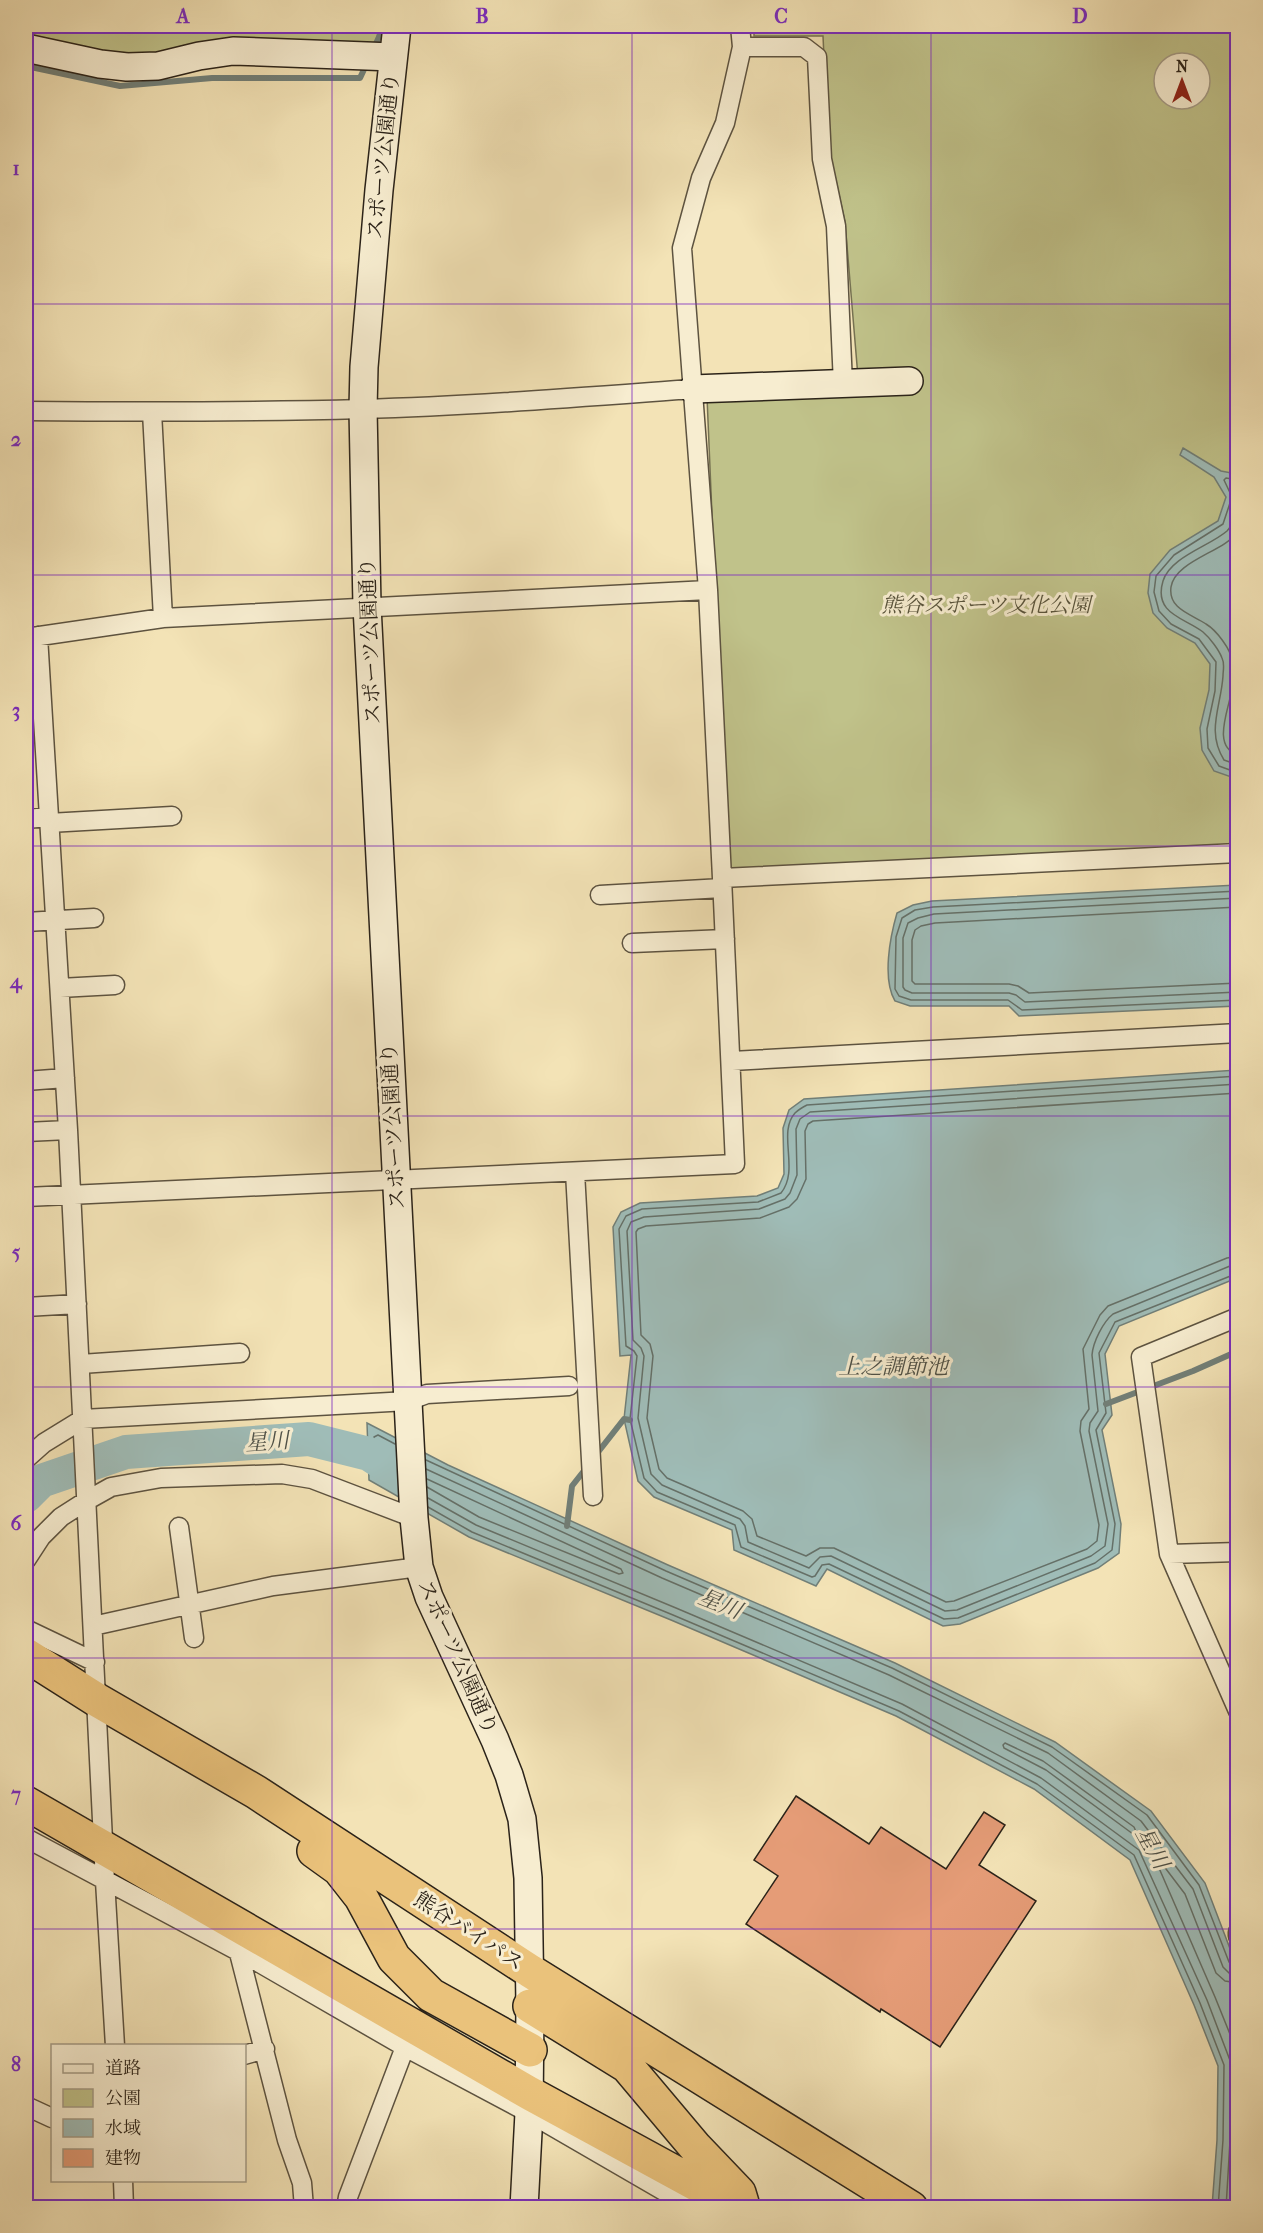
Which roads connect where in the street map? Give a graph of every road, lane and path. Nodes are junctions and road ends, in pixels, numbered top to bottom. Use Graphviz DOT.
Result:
graph roads {
  1 [pos="397,26"];
  2 [pos="740,26"];
  3 [pos="742,46"];
  4 [pos="26,48"];
  5 [pos="393,57"];
  6 [pos="909,381"];
  7 [pos="843,384"];
  8 [pos="693,389"];
  9 [pos="363,409"];
  10 [pos="26,411"];
  11 [pos="152,412"];
  12 [pos="708,590"];
  13 [pos="367,606"];
  14 [pos="163,618"];
  15 [pos="32,637"];
  16 [pos="172,816"];
  17 [pos="26,819"];
  18 [pos="49,820"];
  19 [pos="1238,853"];
  20 [pos="722,883"];
  21 [pos="600,895"];
  22 [pos="94,918"];
  23 [pos="56,920"];
  24 [pos="26,922"];
  25 [pos="725,939"];
  26 [pos="632,944"];
  27 [pos="115,985"];
  28 [pos="60,988"];
  29 [pos="1238,1033"];
  30 [pos="732,1061"];
  31 [pos="65,1078"];
  32 [pos="26,1081"];
  33 [pos="68,1130"];
  34 [pos="26,1132"];
  35 [pos="575,1172"];
  36 [pos="396,1181"];
  37 [pos="71,1195"];
  38 [pos="26,1197"];
  39 [pos="77,1304"];
  40 [pos="26,1307"];
  41 [pos="1238,1317"];
  42 [pos="240,1353"];
  43 [pos="81,1364"];
  44 [pos="569,1386"];
  45 [pos="409,1408"];
  46 [pos="83,1419"];
  47 [pos="26,1459"];
  48 [pos="593,1496"];
  49 [pos="86,1501"];
  50 [pos="414,1518"];
  51 [pos="179,1527"];
  52 [pos="1238,1552"];
  53 [pos="1169,1554"];
  54 [pos="26,1560"];
  55 [pos="419,1567"];
  56 [pos="189,1604"];
  57 [pos="93,1626"];
  58 [pos="26,1629"];
  59 [pos="194,1638"];
  60 [pos="26,1655"];
  61 [pos="95,1662"];
  62 [pos="97,1700"];
  63 [pos="1238,1711"];
  64 [pos="237,1781"];
  65 [pos="26,1803"];
  66 [pos="26,1838"];
  67 [pos="104,1847"];
  68 [pos="105,1881"];
  69 [pos="239,1953"];
  70 [pos="530,1971"];
  71 [pos="530,2006"];
  72 [pos="115,2044"];
  73 [pos="405,2047"];
  74 [pos="265,2049"];
  75 [pos="530,2050"];
  76 [pos="246,2054"];
  77 [pos="529,2103"];
  78 [pos="26,2106"];
  79 [pos="51,2118"];
  80 [pos="123,2182"];
  81 [pos="124,2208"];
  82 [pos="304,2208"];
  83 [pos="346,2208"];
  84 [pos="524,2208"];
  85 [pos="693,2208"];
  86 [pos="742,2208"];
  87 [pos="911,2208"];
  1 -- 5 [label="street, スポーツ公園通り"];
  2 -- 3 [label="street"];
  3 -- 7 [label="street"];
  3 -- 8 [label="street"];
  4 -- 5 [label="street"];
  5 -- 9 [label="street, スポーツ公園通り"];
  6 -- 7 [label="street"];
  7 -- 8 [label="street"];
  8 -- 9 [label="street"];
  8 -- 12 [label="street"];
  9 -- 11 [label="street"];
  9 -- 13 [label="street, スポーツ公園通り"];
  10 -- 11 [label="street"];
  11 -- 14 [label="street"];
  12 -- 13 [label="street"];
  12 -- 20 [label="street"];
  13 -- 14 [label="street"];
  13 -- 36 [label="street, スポーツ公園通り"];
  14 -- 15 [label="street"];
  15 -- 18 [label="street"];
  16 -- 18 [label="street"];
  17 -- 18 [label="street"];
  18 -- 23 [label="street"];
  19 -- 20 [label="street"];
  20 -- 21 [label="street"];
  20 -- 25 [label="street"];
  22 -- 23 [label="street"];
  23 -- 24 [label="street"];
  23 -- 28 [label="street"];
  25 -- 26 [label="street"];
  25 -- 30 [label="street"];
  27 -- 28 [label="street"];
  28 -- 31 [label="street"];
  29 -- 30 [label="street"];
  30 -- 35 [label="street"];
  31 -- 32 [label="street"];
  31 -- 33 [label="street"];
  33 -- 34 [label="street"];
  33 -- 37 [label="street"];
  35 -- 36 [label="street"];
  35 -- 48 [label="street"];
  36 -- 37 [label="street"];
  36 -- 45 [label="street, スポーツ公園通り"];
  37 -- 38 [label="street"];
  37 -- 39 [label="street"];
  39 -- 40 [label="street"];
  39 -- 43 [label="street"];
  41 -- 53 [label="street"];
  42 -- 43 [label="street"];
  43 -- 46 [label="street"];
  44 -- 45 [label="street"];
  45 -- 46 [label="street"];
  45 -- 50 [label="street, スポーツ公園通り"];
  46 -- 47 [label="street"];
  46 -- 49 [label="street"];
  49 -- 50 [label="street"];
  49 -- 54 [label="street"];
  49 -- 57 [label="street"];
  50 -- 55 [label="street, スポーツ公園通り"];
  51 -- 56 [label="street"];
  52 -- 53 [label="street"];
  53 -- 63 [label="street"];
  55 -- 56 [label="street"];
  55 -- 70 [label="street, スポーツ公園通り"];
  56 -- 57 [label="street"];
  56 -- 59 [label="street"];
  57 -- 61 [label="street"];
  58 -- 61 [label="street"];
  60 -- 62 [label="highway, 熊谷バイパス"];
  61 -- 62 [label="street"];
  62 -- 64 [label="highway, 熊谷バイパス"];
  62 -- 67 [label="street"];
  64 -- 70 [label="highway, 熊谷バイパス"];
  64 -- 75 [label="highway"];
  65 -- 67 [label="highway"];
  66 -- 68 [label="street"];
  67 -- 68 [label="street"];
  67 -- 77 [label="highway"];
  68 -- 69 [label="street"];
  68 -- 72 [label="street"];
  69 -- 73 [label="street"];
  69 -- 74 [label="street"];
  70 -- 71 [label="street, スポーツ公園通り"];
  70 -- 87 [label="highway, 熊谷バイパス"];
  71 -- 75 [label="street, スポーツ公園通り"];
  71 -- 86 [label="highway"];
  73 -- 77 [label="street"];
  73 -- 83 [label="street"];
  74 -- 76 [label="street"];
  74 -- 82 [label="street"];
  75 -- 77 [label="street, スポーツ公園通り"];
  77 -- 84 [label="street, スポーツ公園通り"];
  77 -- 85 [label="street"];
  77 -- 86 [label="highway"];
  78 -- 79 [label="street"];
  80 -- 81 [label="street"];
}
